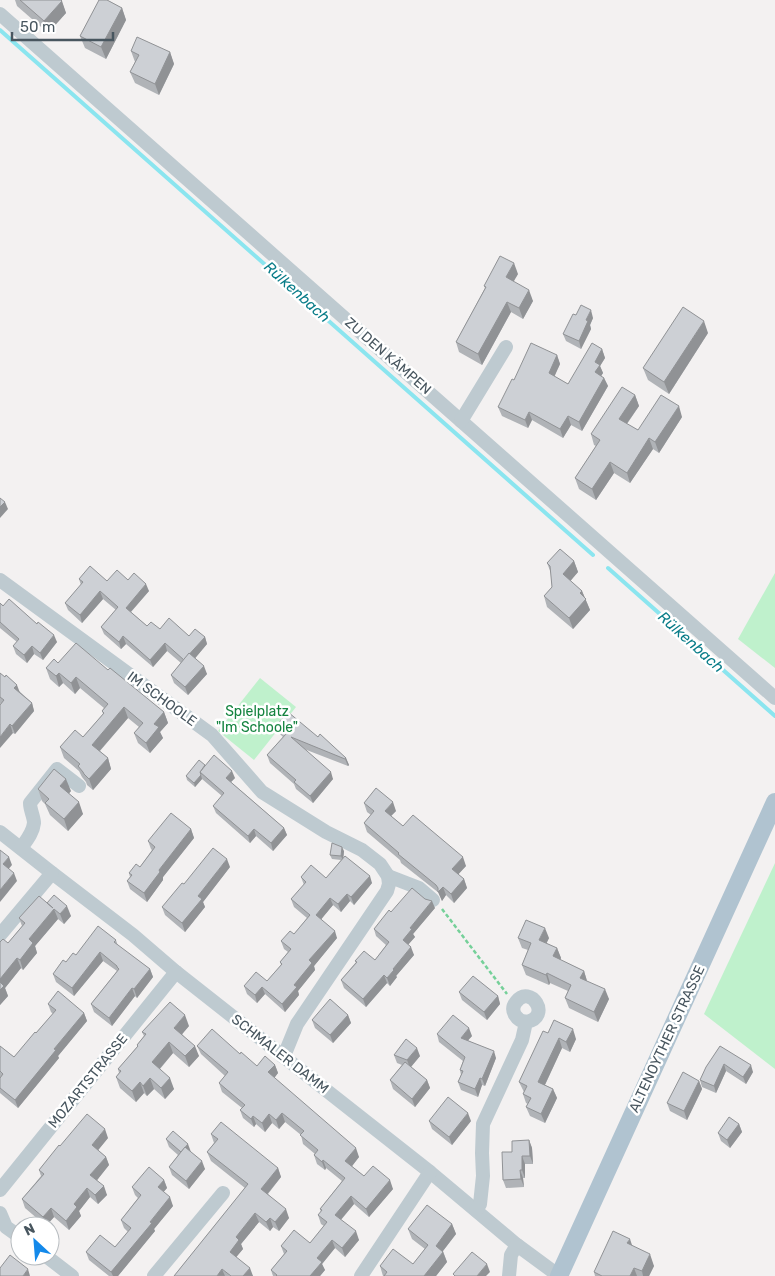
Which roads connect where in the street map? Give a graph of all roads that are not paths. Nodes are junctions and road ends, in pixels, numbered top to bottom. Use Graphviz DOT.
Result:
graph roads {
  1 [pos="0,14"];
  2 [pos="506,346"];
  3 [pos="461,421"];
  4 [pos="0,580"];
  5 [pos="775,698"];
  6 [pos="79,786"];
  7 [pos="775,802"];
  8 [pos="0,832"];
  9 [pos="21,848"];
  10 [pos="52,873"];
  11 [pos="388,876"];
  12 [pos="433,900"];
  13 [pos="0,935"];
  14 [pos="176,972"];
  15 [pos="526,1022"];
  16 [pos="282,1056"];
  17 [pos="430,1172"];
  18 [pos="0,1190"];
  19 [pos="223,1193"];
  20 [pos="476,1210"];
  21 [pos="0,1213"];
  22 [pos="3,1231"];
  23 [pos="517,1244"];
  24 [pos="59,1266"];
  25 [pos="72,1276"];
  26 [pos="154,1276"];
  27 [pos="361,1276"];
  28 [pos="509,1276"];
  29 [pos="559,1276"];
  1 -- 3 [label="street, ZU DEN KÄMPEN"];
  2 -- 3 [label="street"];
  3 -- 5 [label="street, ZU DEN KÄMPEN"];
  4 -- 11 [label="street, IM SCHOOLE"];
  6 -- 9 [label="street"];
  7 -- 29 [label="main road, ALTENOYTHER STRASSE"];
  8 -- 9 [label="street, SCHMALER DAMM"];
  9 -- 10 [label="street, SCHMALER DAMM"];
  10 -- 13 [label="street"];
  10 -- 14 [label="street, SCHMALER DAMM"];
  11 -- 12 [label="street, IM SCHOOLE"];
  11 -- 16 [label="street"];
  14 -- 16 [label="street, SCHMALER DAMM"];
  14 -- 18 [label="street, MOZARTSTRASSE"];
  15 -- 15 [label="street"];
  15 -- 20 [label="street"];
  16 -- 17 [label="street, SCHMALER DAMM"];
  17 -- 20 [label="street, SCHMALER DAMM"];
  17 -- 27 [label="street"];
  19 -- 26 [label="street"];
  20 -- 23 [label="street, SCHMALER DAMM"];
  21 -- 22 [label="street"];
  23 -- 28 [label="street"];
  23 -- 29 [label="street, SCHMALER DAMM"];
  24 -- 25 [label="street"];
}
